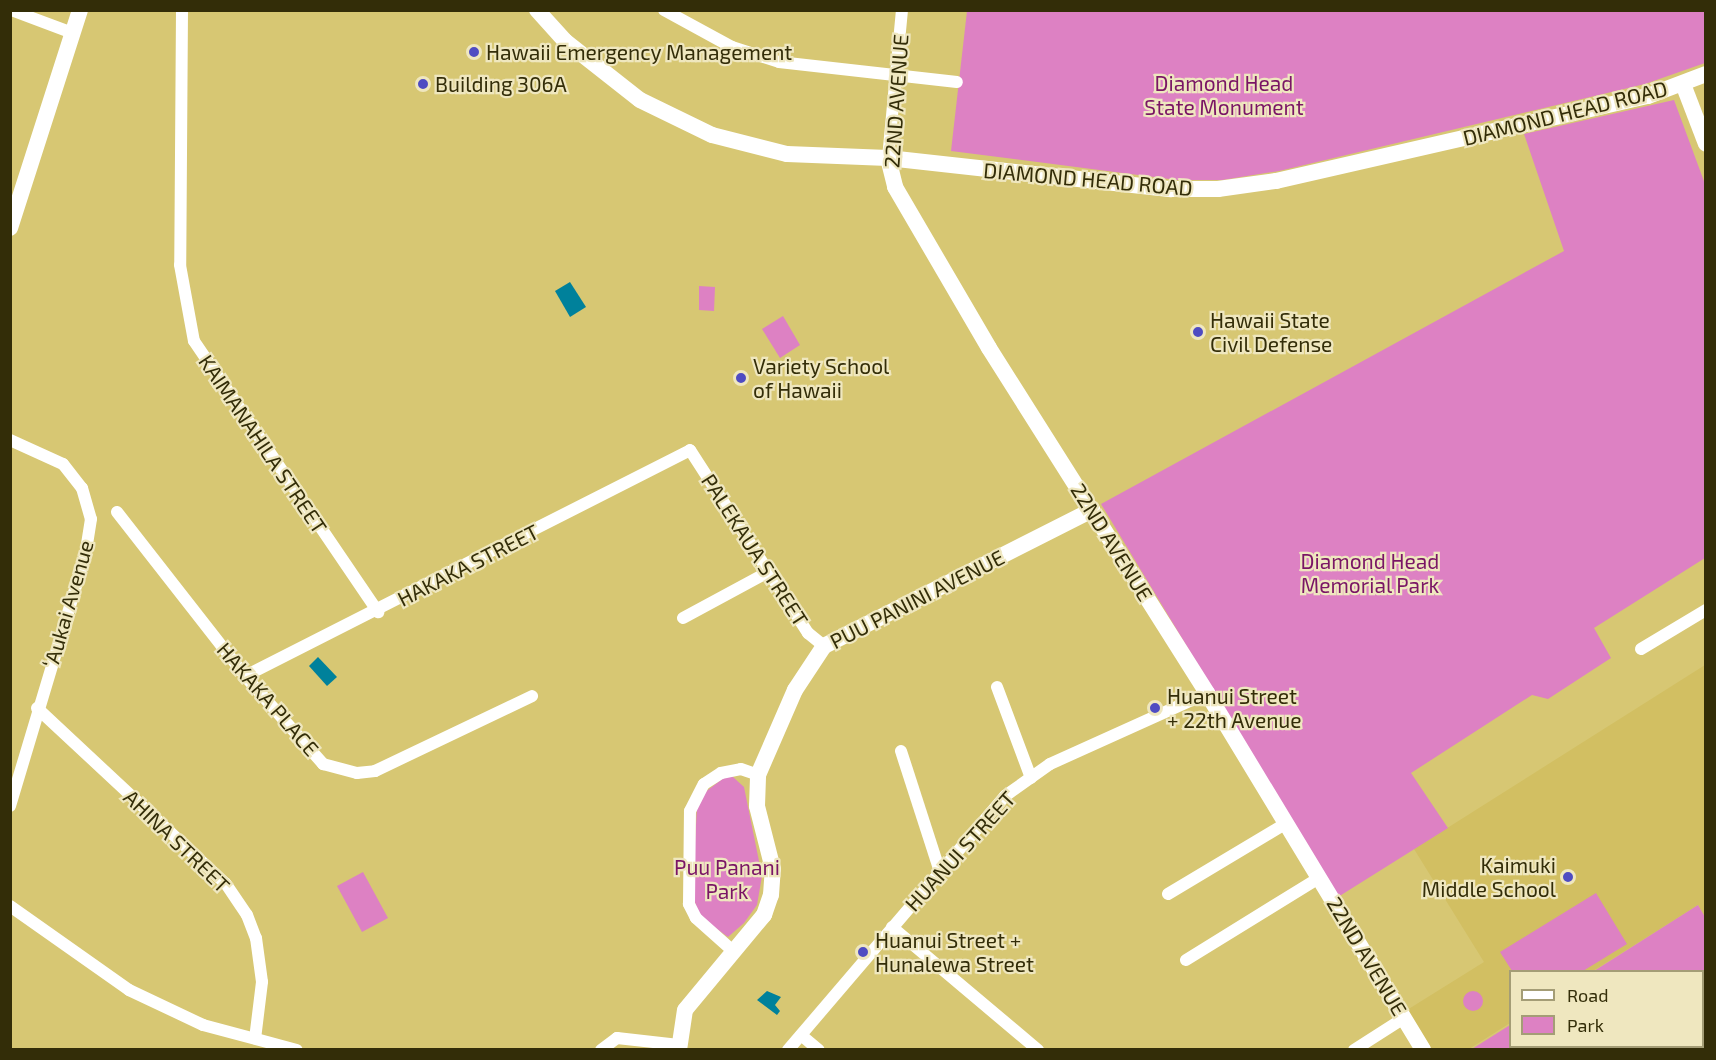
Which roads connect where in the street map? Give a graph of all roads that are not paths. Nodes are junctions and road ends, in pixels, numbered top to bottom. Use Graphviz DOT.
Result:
graph roads {
  1 [pos="11,10"];
  2 [pos="80,10"];
  3 [pos="182,10"];
  4 [pos="537,10"];
  5 [pos="664,10"];
  6 [pos="902,10"];
  7 [pos="73,33"];
  8 [pos="1706,74"];
  9 [pos="894,75"];
  10 [pos="957,82"];
  11 [pos="1683,84"];
  12 [pos="1706,144"];
  13 [pos="888,158"];
  14 [pos="11,228"];
  15 [pos="10,440"];
  16 [pos="690,450"];
  17 [pos="1092,510"];
  18 [pos="117,512"];
  19 [pos="768,572"];
  20 [pos="1706,610"];
  21 [pos="378,612"];
  22 [pos="683,618"];
  23 [pos="824,646"];
  24 [pos="1641,649"];
  25 [pos="245,676"];
  26 [pos="998,687"];
  27 [pos="1207,693"];
  28 [pos="532,696"];
  29 [pos="38,708"];
  30 [pos="901,751"];
  31 [pos="758,775"];
  32 [pos="1031,778"];
  33 [pos="10,806"];
  34 [pos="1285,824"];
  35 [pos="940,872"];
  36 [pos="1318,878"];
  37 [pos="1168,894"];
  38 [pos="10,906"];
  39 [pos="892,927"];
  40 [pos="733,951"];
  41 [pos="1186,960"];
  42 [pos="1404,1018"];
  43 [pos="801,1035"];
  44 [pos="255,1039"];
  45 [pos="679,1048"];
  46 [pos="297,1050"];
  47 [pos="602,1050"];
  48 [pos="788,1050"];
  49 [pos="819,1050"];
  50 [pos="1038,1050"];
  51 [pos="1354,1050"];
  52 [pos="1423,1050"];
  1 -- 7 [label="street"];
  2 -- 7 [label="street"];
  3 -- 21 [label="street, KAIMANAHILA STREET"];
  4 -- 13 [label="street, DIAMOND HEAD ROAD"];
  5 -- 9 [label="street"];
  6 -- 9 [label="street, 22ND AVENUE"];
  7 -- 14 [label="street"];
  8 -- 11 [label="street, DIAMOND HEAD ROAD"];
  9 -- 10 [label="street"];
  9 -- 13 [label="street, 22ND AVENUE"];
  11 -- 12 [label="street"];
  11 -- 13 [label="street, DIAMOND HEAD ROAD"];
  13 -- 17 [label="street, 22ND AVENUE"];
  15 -- 29 [label="street, ʻAukai Avenue"];
  16 -- 19 [label="street, PALEKAUA STREET"];
  16 -- 21 [label="street, HAKAKA STREET"];
  17 -- 23 [label="street, PUU PANINI AVENUE"];
  17 -- 27 [label="street, 22ND AVENUE"];
  18 -- 25 [label="street, HAKAKA PLACE"];
  19 -- 22 [label="street"];
  19 -- 23 [label="street, PALEKAUA STREET"];
  20 -- 24 [label="street"];
  21 -- 25 [label="street, HAKAKA STREET"];
  23 -- 31 [label="street, PUU PANINI AVENUE"];
  25 -- 28 [label="street, HAKAKA PLACE"];
  26 -- 32 [label="street"];
  27 -- 32 [label="street, HUANUI STREET"];
  27 -- 34 [label="street, 22ND AVENUE"];
  29 -- 33 [label="street, ʻAukai Avenue"];
  29 -- 44 [label="street, AHINA STREET"];
  30 -- 35 [label="street"];
  31 -- 40 [label="street, PUU PANINI AVENUE"];
  31 -- 40 [label="street"];
  32 -- 35 [label="street, HUANUI STREET"];
  34 -- 36 [label="street, 22ND AVENUE"];
  34 -- 37 [label="street"];
  35 -- 39 [label="street, HUANUI STREET"];
  36 -- 41 [label="street"];
  36 -- 42 [label="street, 22ND AVENUE"];
  38 -- 44 [label="street"];
  39 -- 43 [label="street, HUANUI STREET"];
  39 -- 50 [label="street"];
  40 -- 45 [label="street, PUU PANINI AVENUE"];
  42 -- 51 [label="street"];
  42 -- 52 [label="street, 22ND AVENUE"];
  43 -- 48 [label="street, HUANUI STREET"];
  43 -- 49 [label="street"];
  44 -- 46 [label="street"];
  45 -- 47 [label="street"];
}
